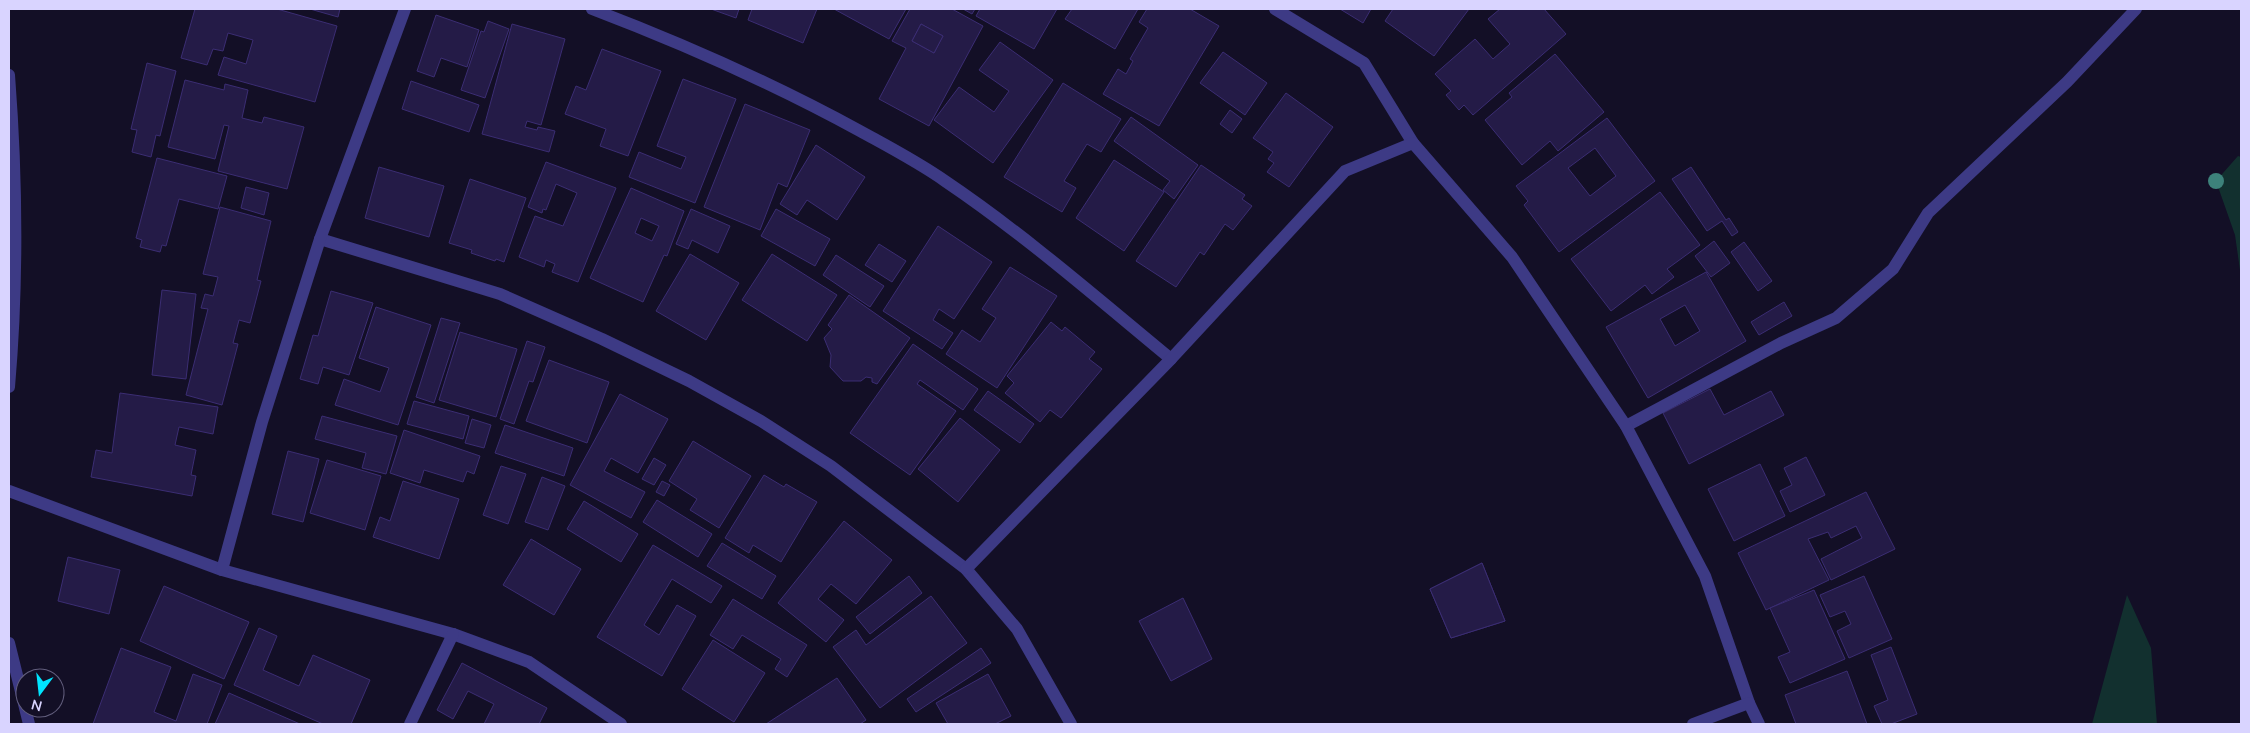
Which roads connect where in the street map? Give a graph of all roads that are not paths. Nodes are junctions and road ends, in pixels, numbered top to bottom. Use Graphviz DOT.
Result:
graph roads {
  1 [pos="405,9"];
  2 [pos="592,9"];
  3 [pos="1275,9"];
  4 [pos="2136,9"];
  5 [pos="9,75"];
  6 [pos="1413,143"];
  7 [pos="320,239"];
  8 [pos="1171,359"];
  9 [pos="9,387"];
  10 [pos="1626,426"];
  11 [pos="9,491"];
  12 [pos="966,569"];
  13 [pos="222,570"];
  14 [pos="453,634"];
  15 [pos="9,643"];
  16 [pos="1749,703"];
  17 [pos="29,724"];
  18 [pos="410,724"];
  19 [pos="621,724"];
  20 [pos="1071,724"];
  21 [pos="1693,724"];
  22 [pos="1759,724"];
  1 -- 7 [label="street"];
  2 -- 8 [label="street"];
  3 -- 6 [label="street"];
  4 -- 10 [label="street"];
  5 -- 9 [label="street"];
  6 -- 8 [label="street"];
  6 -- 10 [label="street"];
  7 -- 12 [label="street"];
  7 -- 13 [label="street"];
  8 -- 12 [label="street"];
  10 -- 16 [label="street"];
  11 -- 13 [label="street"];
  12 -- 20 [label="street"];
  13 -- 14 [label="street"];
  14 -- 18 [label="street"];
  14 -- 19 [label="street"];
  15 -- 17 [label="street"];
  16 -- 21 [label="street"];
  16 -- 22 [label="street"];
}
